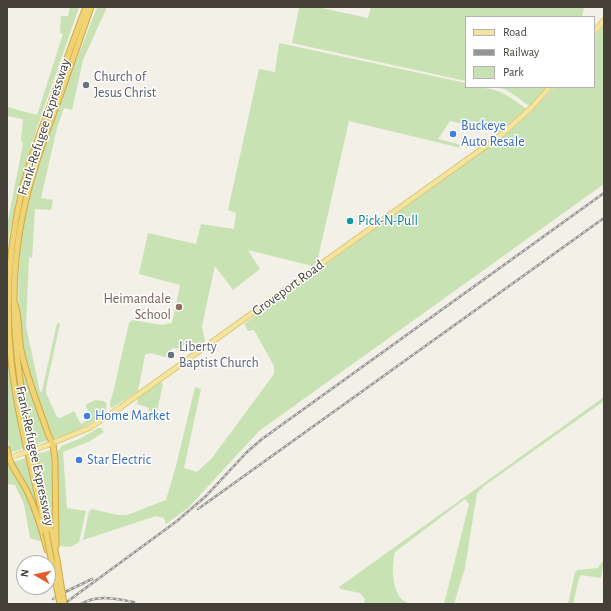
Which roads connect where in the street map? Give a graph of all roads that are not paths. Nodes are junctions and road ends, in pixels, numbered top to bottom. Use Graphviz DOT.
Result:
graph roads {
  1 [pos="82,7"];
  2 [pos="90,8"];
  3 [pos="604,20"];
  4 [pos="595,31"];
  5 [pos="77,32"];
  6 [pos="549,88"];
  7 [pos="8,290"];
  8 [pos="13,299"];
  9 [pos="53,444"];
  10 [pos="7,449"];
  11 [pos="10,457"];
  12 [pos="49,532"];
  13 [pos="60,604"];
  14 [pos="64,604"];
  1 -- 5 [label="highway"];
  2 -- 5 [label="highway, Frank-Refugee Expressway"];
  2 -- 8 [label="highway, Frank-Refugee Expressway"];
  3 -- 4 [label="main road"];
  5 -- 7 [label="highway, Frank-Refugee Expressway"];
  6 -- 9 [label="main road, Groveport Road"];
  7 -- 12 [label="highway, Frank-Refugee Expressway"];
  8 -- 9 [label="highway"];
  8 -- 12 [label="highway, Frank-Refugee Expressway"];
  9 -- 11 [label="main road, Groveport Road, bridge"];
  9 -- 12 [label="highway"];
  10 -- 11 [label="highway"];
  11 -- 12 [label="highway"];
  12 -- 13 [label="highway, Frank-Refugee Expressway, bridge"];
  12 -- 14 [label="highway, Frank-Refugee Expressway, bridge"];
}
